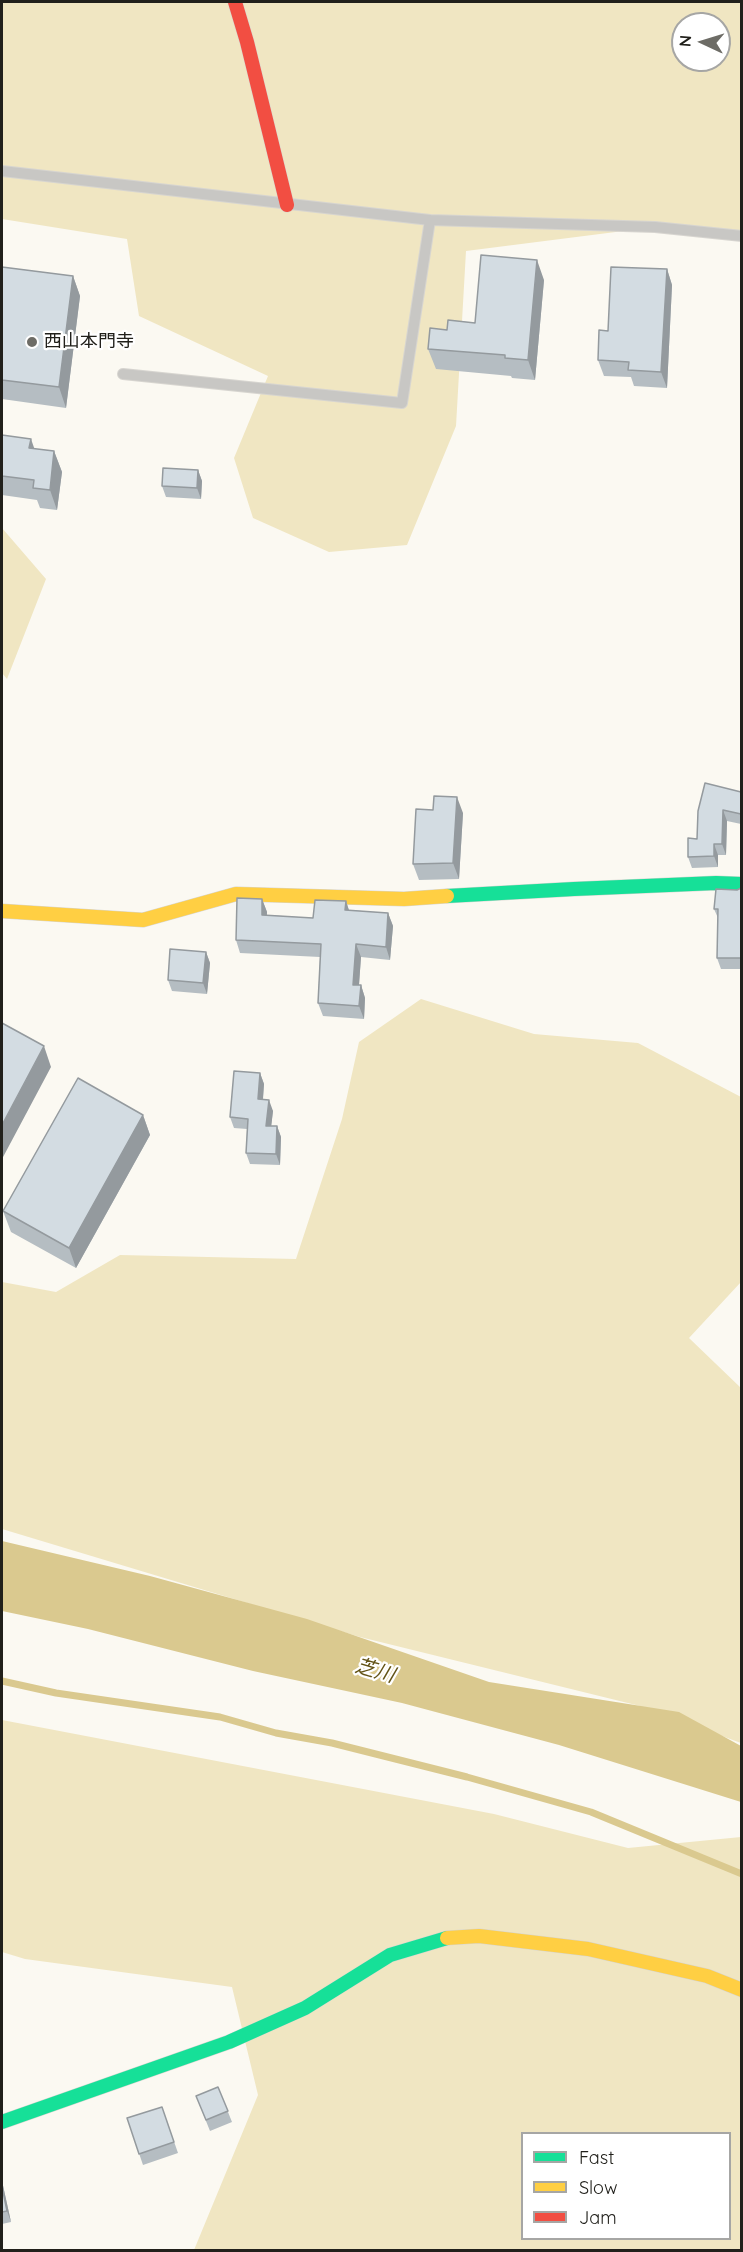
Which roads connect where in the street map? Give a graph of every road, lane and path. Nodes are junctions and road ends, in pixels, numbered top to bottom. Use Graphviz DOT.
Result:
graph roads {
  1 [pos="235,2"];
  2 [pos="2,171"];
  3 [pos="287,205"];
  4 [pos="430,220"];
  5 [pos="741,236"];
  6 [pos="123,374"];
  7 [pos="741,884"];
  8 [pos="2,911"];
  9 [pos="741,1990"];
  10 [pos="2,2122"];
  1 -- 3 [label="street"];
  2 -- 3 [label="lane"];
  3 -- 4 [label="lane"];
  4 -- 5 [label="lane"];
  4 -- 6 [label="lane"];
  7 -- 8 [label="street"];
  9 -- 10 [label="street"];
}
